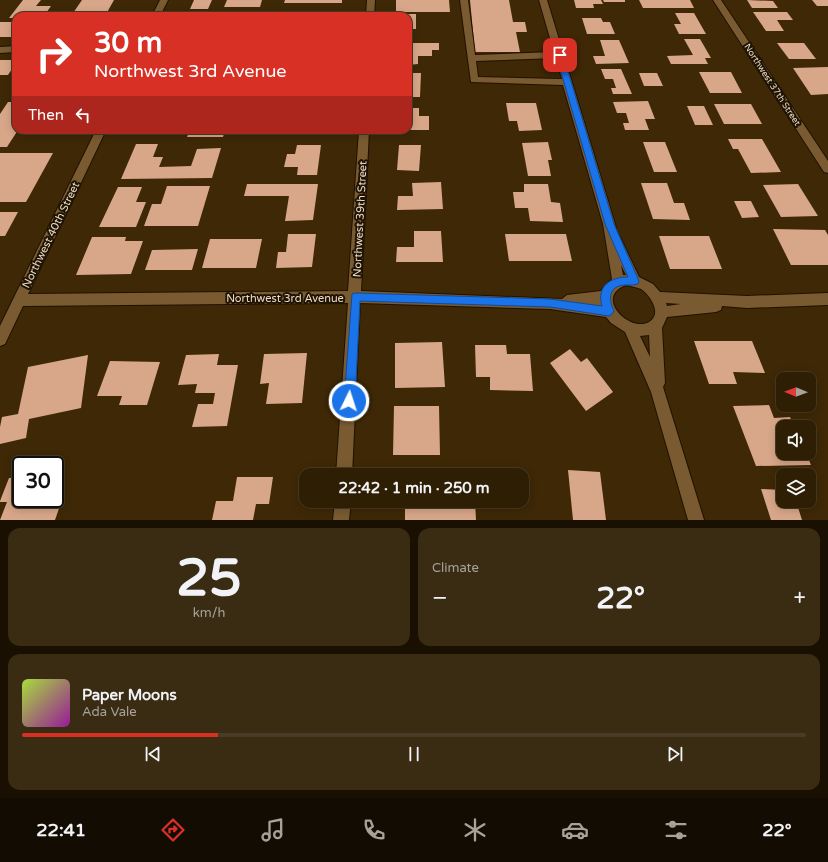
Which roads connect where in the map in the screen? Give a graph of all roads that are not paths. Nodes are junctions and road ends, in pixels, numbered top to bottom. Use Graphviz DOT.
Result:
graph roads {
  1 [pos="164,0"];
  2 [pos="371,0"];
  3 [pos="464,0"];
  4 [pos="543,0"];
  5 [pos="717,0"];
  6 [pos="158,12"];
  7 [pos="370,12"];
  8 [pos="12,49"];
  9 [pos="0,50"];
  10 [pos="560,55"];
  11 [pos="471,58"];
  12 [pos="568,82"];
  13 [pos="100,134"];
  14 [pos="364,134"];
  15 [pos="828,170"];
  16 [pos="609,224"];
  17 [pos="618,281"];
  18 [pos="635,281"];
  19 [pos="606,296"];
  20 [pos="356,297"];
  21 [pos="657,297"];
  22 [pos="828,299"];
  23 [pos="20,300"];
  24 [pos="746,302"];
  25 [pos="550,303"];
  26 [pos="609,311"];
  27 [pos="662,312"];
  28 [pos="655,325"];
  29 [pos="630,328"];
  30 [pos="0,340"];
  31 [pos="658,390"];
  32 [pos="344,468"];
  33 [pos="343,508"];
  34 [pos="342,520"];
  35 [pos="696,520"];
  1 -- 6 [label="street"];
  2 -- 7 [label="street"];
  3 -- 11 [label="street"];
  4 -- 10 [label="street"];
  5 -- 15 [label="street, Northwest 37th Street"];
  8 -- 9 [label="street"];
  10 -- 11 [label="street"];
  10 -- 12 [label="street"];
  11 -- 12 [label="street"];
  12 -- 16 [label="street"];
  13 -- 23 [label="street, Northwest 40th Street"];
  14 -- 20 [label="street, Northwest 39th Street"];
  16 -- 17 [label="street"];
  16 -- 18 [label="street"];
  17 -- 18 [label="street"];
  17 -- 19 [label="street"];
  18 -- 21 [label="street"];
  19 -- 25 [label="street, Northwest 3rd Avenue"];
  19 -- 26 [label="street"];
  20 -- 23 [label="street, Northwest 3rd Avenue"];
  20 -- 25 [label="street, Northwest 3rd Avenue"];
  20 -- 32 [label="street, Northwest 39th Street"];
  21 -- 24 [label="street"];
  21 -- 27 [label="street"];
  22 -- 24 [label="street"];
  23 -- 30 [label="street, Northwest 40th Street"];
  24 -- 27 [label="street"];
  25 -- 26 [label="street, Northwest 3rd Avenue"];
  26 -- 29 [label="street"];
  27 -- 28 [label="street"];
  28 -- 29 [label="street"];
  28 -- 31 [label="street"];
  29 -- 31 [label="street"];
  31 -- 35 [label="street"];
  33 -- 34 [label="street"];
}
